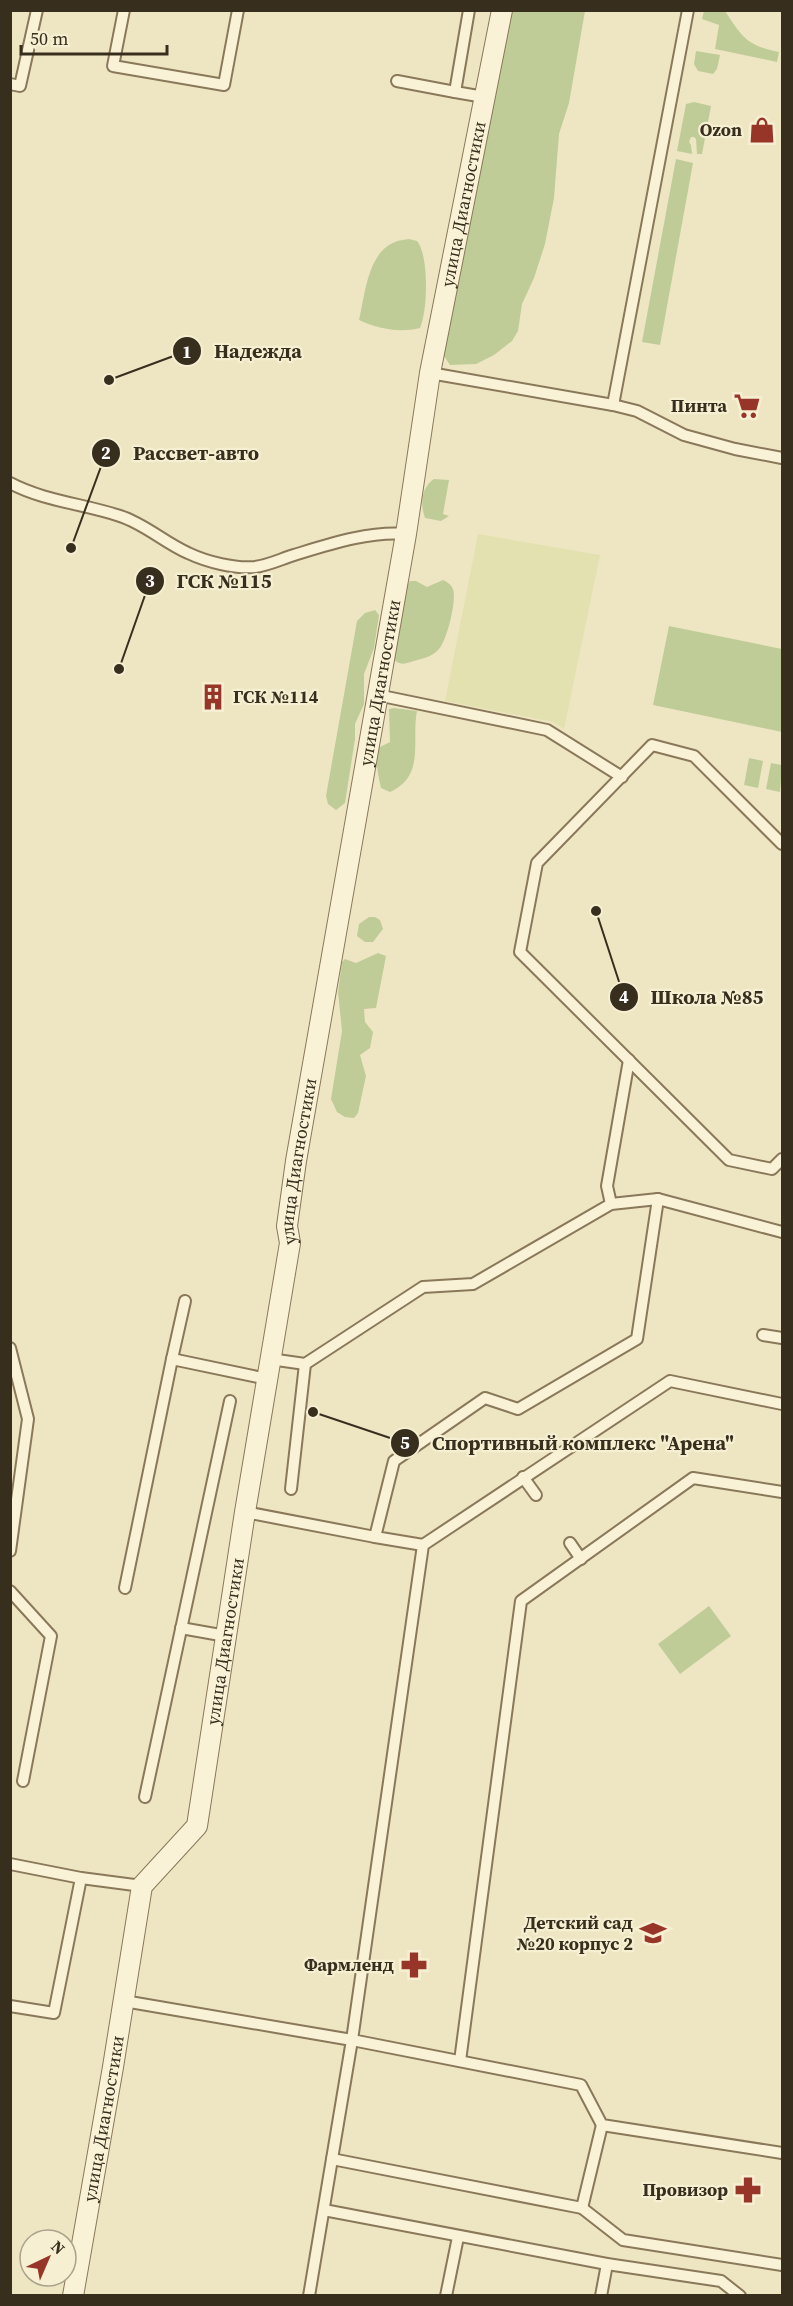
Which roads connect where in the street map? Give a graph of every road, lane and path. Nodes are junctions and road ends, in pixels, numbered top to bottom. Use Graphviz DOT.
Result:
graph roads {
  1 [pos="37,10"];
  2 [pos="124,10"];
  3 [pos="238,10"];
  4 [pos="469,10"];
  5 [pos="502,10"];
  6 [pos="688,10"];
  7 [pos="397,81"];
  8 [pos="10,84"];
  9 [pos="455,92"];
  10 [pos="484,97"];
  11 [pos="430,373"];
  12 [pos="613,405"];
  13 [pos="783,458"];
  14 [pos="10,483"];
  15 [pos="406,534"];
  16 [pos="377,696"];
  17 [pos="622,777"];
  18 [pos="783,844"];
  19 [pos="628,1060"];
  20 [pos="783,1159"];
  21 [pos="657,1198"];
  22 [pos="610,1204"];
  23 [pos="783,1232"];
  24 [pos="184,1301"];
  25 [pos="763,1335"];
  26 [pos="783,1338"];
  27 [pos="10,1348"];
  28 [pos="172,1359"];
  29 [pos="270,1359"];
  30 [pos="305,1364"];
  31 [pos="267,1379"];
  32 [pos="230,1401"];
  33 [pos="783,1404"];
  34 [pos="523,1477"];
  35 [pos="291,1489"];
  36 [pos="783,1492"];
  37 [pos="536,1495"];
  38 [pos="245,1512"];
  39 [pos="375,1538"];
  40 [pos="570,1543"];
  41 [pos="423,1545"];
  42 [pos="10,1551"];
  43 [pos="580,1559"];
  44 [pos="125,1588"];
  45 [pos="10,1591"];
  46 [pos="181,1628"];
  47 [pos="226,1636"];
  48 [pos="23,1781"];
  49 [pos="145,1797"];
  50 [pos="10,1864"];
  51 [pos="81,1878"];
  52 [pos="142,1886"];
  53 [pos="124,2001"];
  54 [pos="10,2006"];
  55 [pos="352,2040"];
  56 [pos="460,2061"];
  57 [pos="602,2125"];
  58 [pos="783,2153"];
  59 [pos="332,2159"];
  60 [pos="582,2208"];
  61 [pos="324,2210"];
  62 [pos="458,2237"];
  63 [pos="607,2264"];
  64 [pos="783,2265"];
  65 [pos="73,2295"];
  66 [pos="309,2295"];
  67 [pos="446,2295"];
  68 [pos="601,2295"];
  69 [pos="740,2295"];
  1 -- 8 [label="lane"];
  2 -- 3 [label="lane"];
  4 -- 9 [label="lane"];
  5 -- 10 [label="street, улица Диагностики"];
  6 -- 12 [label="lane"];
  7 -- 9 [label="lane"];
  9 -- 10 [label="lane"];
  10 -- 11 [label="street, улица Диагностики"];
  11 -- 12 [label="lane"];
  11 -- 15 [label="street, улица Диагностики"];
  12 -- 13 [label="lane"];
  14 -- 15 [label="lane"];
  15 -- 16 [label="street, улица Диагностики"];
  16 -- 17 [label="lane"];
  16 -- 29 [label="street, улица Диагностики"];
  17 -- 18 [label="lane"];
  17 -- 19 [label="lane"];
  19 -- 20 [label="lane"];
  19 -- 22 [label="lane"];
  21 -- 22 [label="lane"];
  21 -- 23 [label="lane"];
  21 -- 39 [label="lane"];
  22 -- 30 [label="lane"];
  24 -- 28 [label="lane"];
  25 -- 26 [label="lane"];
  27 -- 42 [label="lane"];
  28 -- 31 [label="lane"];
  28 -- 44 [label="lane"];
  29 -- 30 [label="lane"];
  29 -- 31 [label="street, улица Диагностики"];
  30 -- 35 [label="lane"];
  31 -- 38 [label="street, улица Диагностики"];
  32 -- 46 [label="lane"];
  33 -- 34 [label="lane"];
  34 -- 37 [label="lane"];
  34 -- 41 [label="lane"];
  36 -- 43 [label="lane"];
  38 -- 39 [label="lane"];
  38 -- 47 [label="street, улица Диагностики"];
  39 -- 41 [label="lane"];
  40 -- 43 [label="lane"];
  41 -- 55 [label="lane"];
  43 -- 56 [label="lane"];
  45 -- 48 [label="lane"];
  46 -- 47 [label="lane"];
  46 -- 49 [label="lane"];
  47 -- 52 [label="street, улица Диагностики"];
  50 -- 51 [label="lane"];
  51 -- 52 [label="lane"];
  51 -- 54 [label="lane"];
  52 -- 53 [label="street, улица Диагностики"];
  53 -- 55 [label="lane"];
  53 -- 65 [label="street, улица Диагностики"];
  55 -- 56 [label="lane"];
  55 -- 59 [label="lane"];
  56 -- 57 [label="lane"];
  57 -- 58 [label="lane"];
  57 -- 60 [label="lane"];
  59 -- 60 [label="lane"];
  59 -- 61 [label="lane"];
  60 -- 64 [label="lane"];
  61 -- 62 [label="lane"];
  61 -- 66 [label="lane"];
  62 -- 63 [label="lane"];
  62 -- 67 [label="lane"];
  63 -- 68 [label="lane"];
  63 -- 69 [label="lane"];
}
